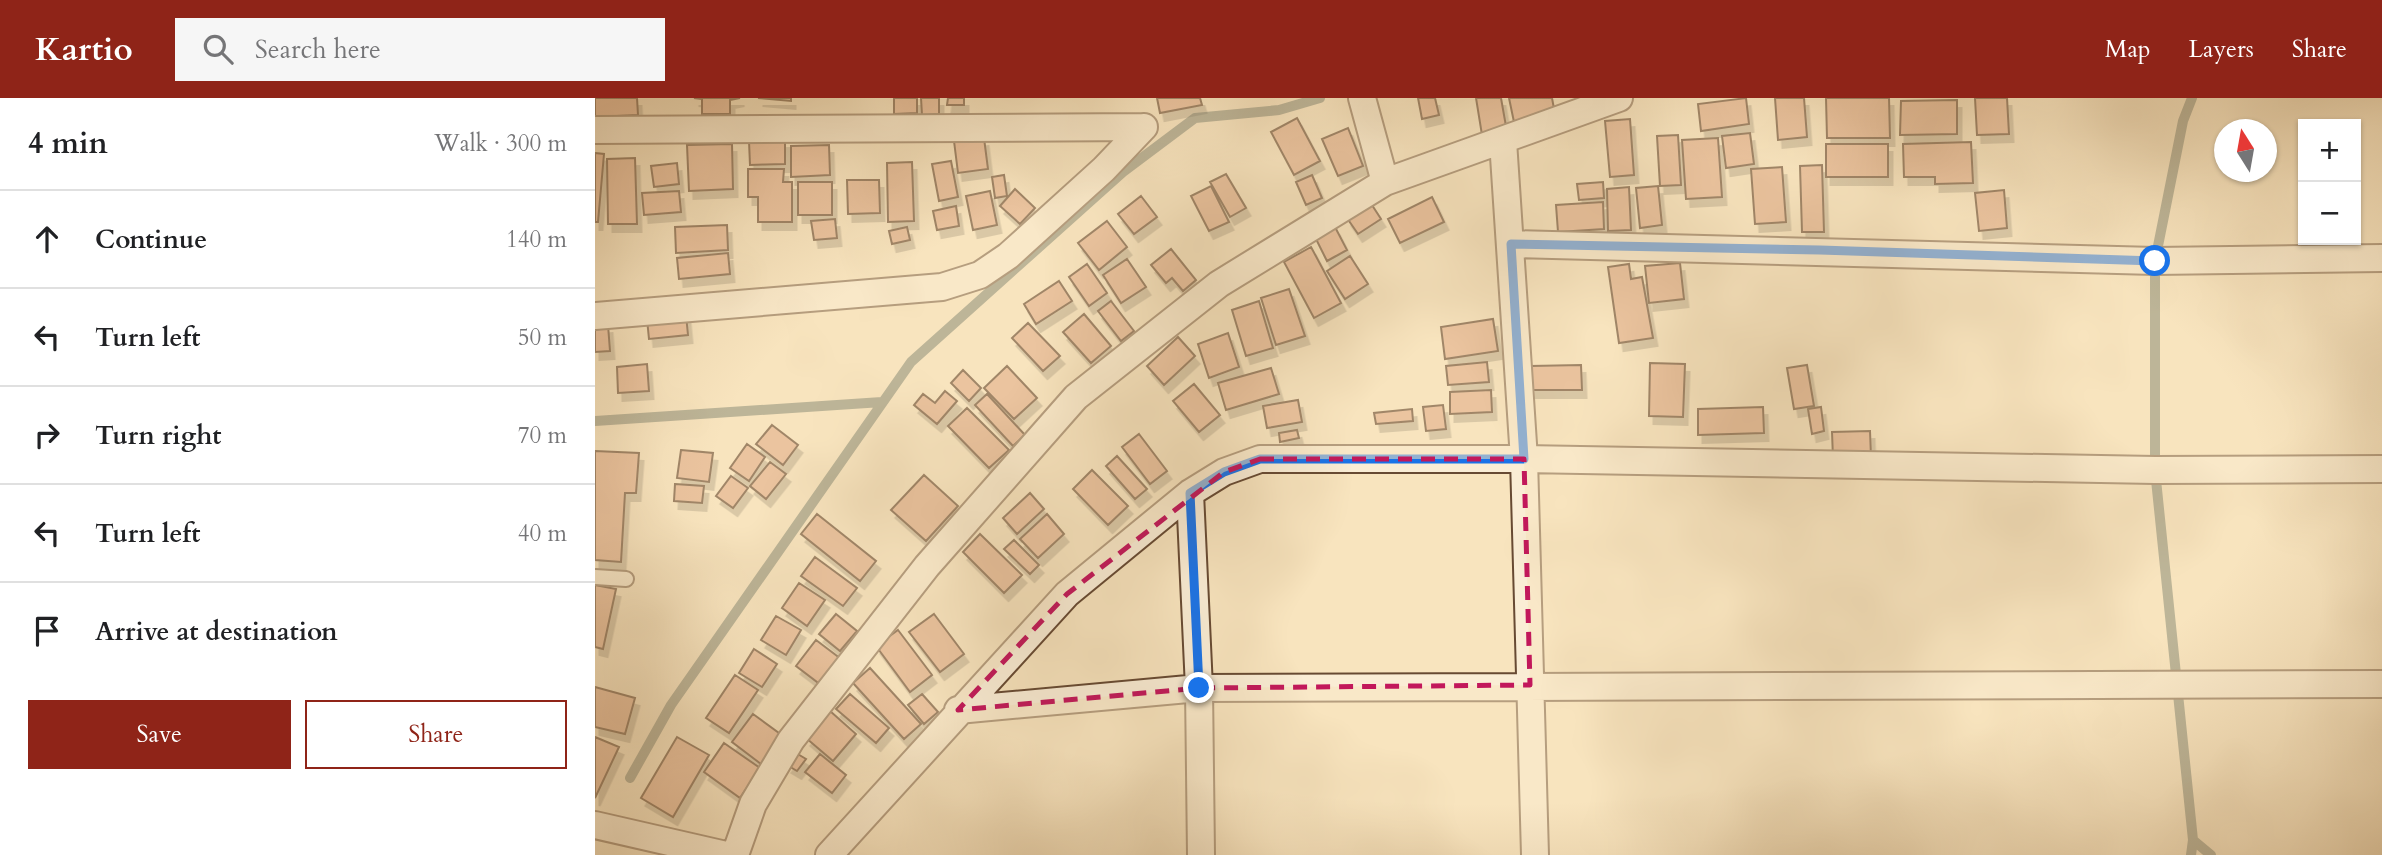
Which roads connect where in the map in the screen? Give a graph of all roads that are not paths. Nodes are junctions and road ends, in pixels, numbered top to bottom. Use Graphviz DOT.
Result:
graph roads {
  1 [pos="1362,98"];
  2 [pos="1619,98"];
  3 [pos="595,130"];
  4 [pos="1503,141"];
  5 [pos="1385,181"];
  6 [pos="1511,244"];
  7 [pos="2382,258"];
  8 [pos="595,316"];
  9 [pos="1524,459"];
  10 [pos="2382,469"];
  11 [pos="1190,493"];
  12 [pos="595,577"];
  13 [pos="626,579"];
  14 [pos="2382,684"];
  15 [pos="1530,685"];
  16 [pos="1199,688"];
  17 [pos="958,710"];
  18 [pos="595,825"];
  19 [pos="726,855"];
  20 [pos="735,855"];
  21 [pos="829,855"];
  22 [pos="1201,855"];
  23 [pos="1535,855"];
  1 -- 5 [label="street"];
  2 -- 4 [label="street"];
  3 -- 8 [label="street"];
  4 -- 5 [label="street"];
  4 -- 6 [label="street"];
  5 -- 20 [label="street"];
  6 -- 7 [label="street"];
  6 -- 9 [label="street"];
  9 -- 10 [label="street"];
  9 -- 11 [label="street"];
  9 -- 15 [label="street"];
  11 -- 16 [label="street"];
  11 -- 17 [label="street"];
  12 -- 13 [label="lane"];
  14 -- 15 [label="street"];
  15 -- 16 [label="street"];
  15 -- 23 [label="street"];
  16 -- 17 [label="street"];
  16 -- 22 [label="street"];
  17 -- 21 [label="street"];
  18 -- 19 [label="street"];
}
